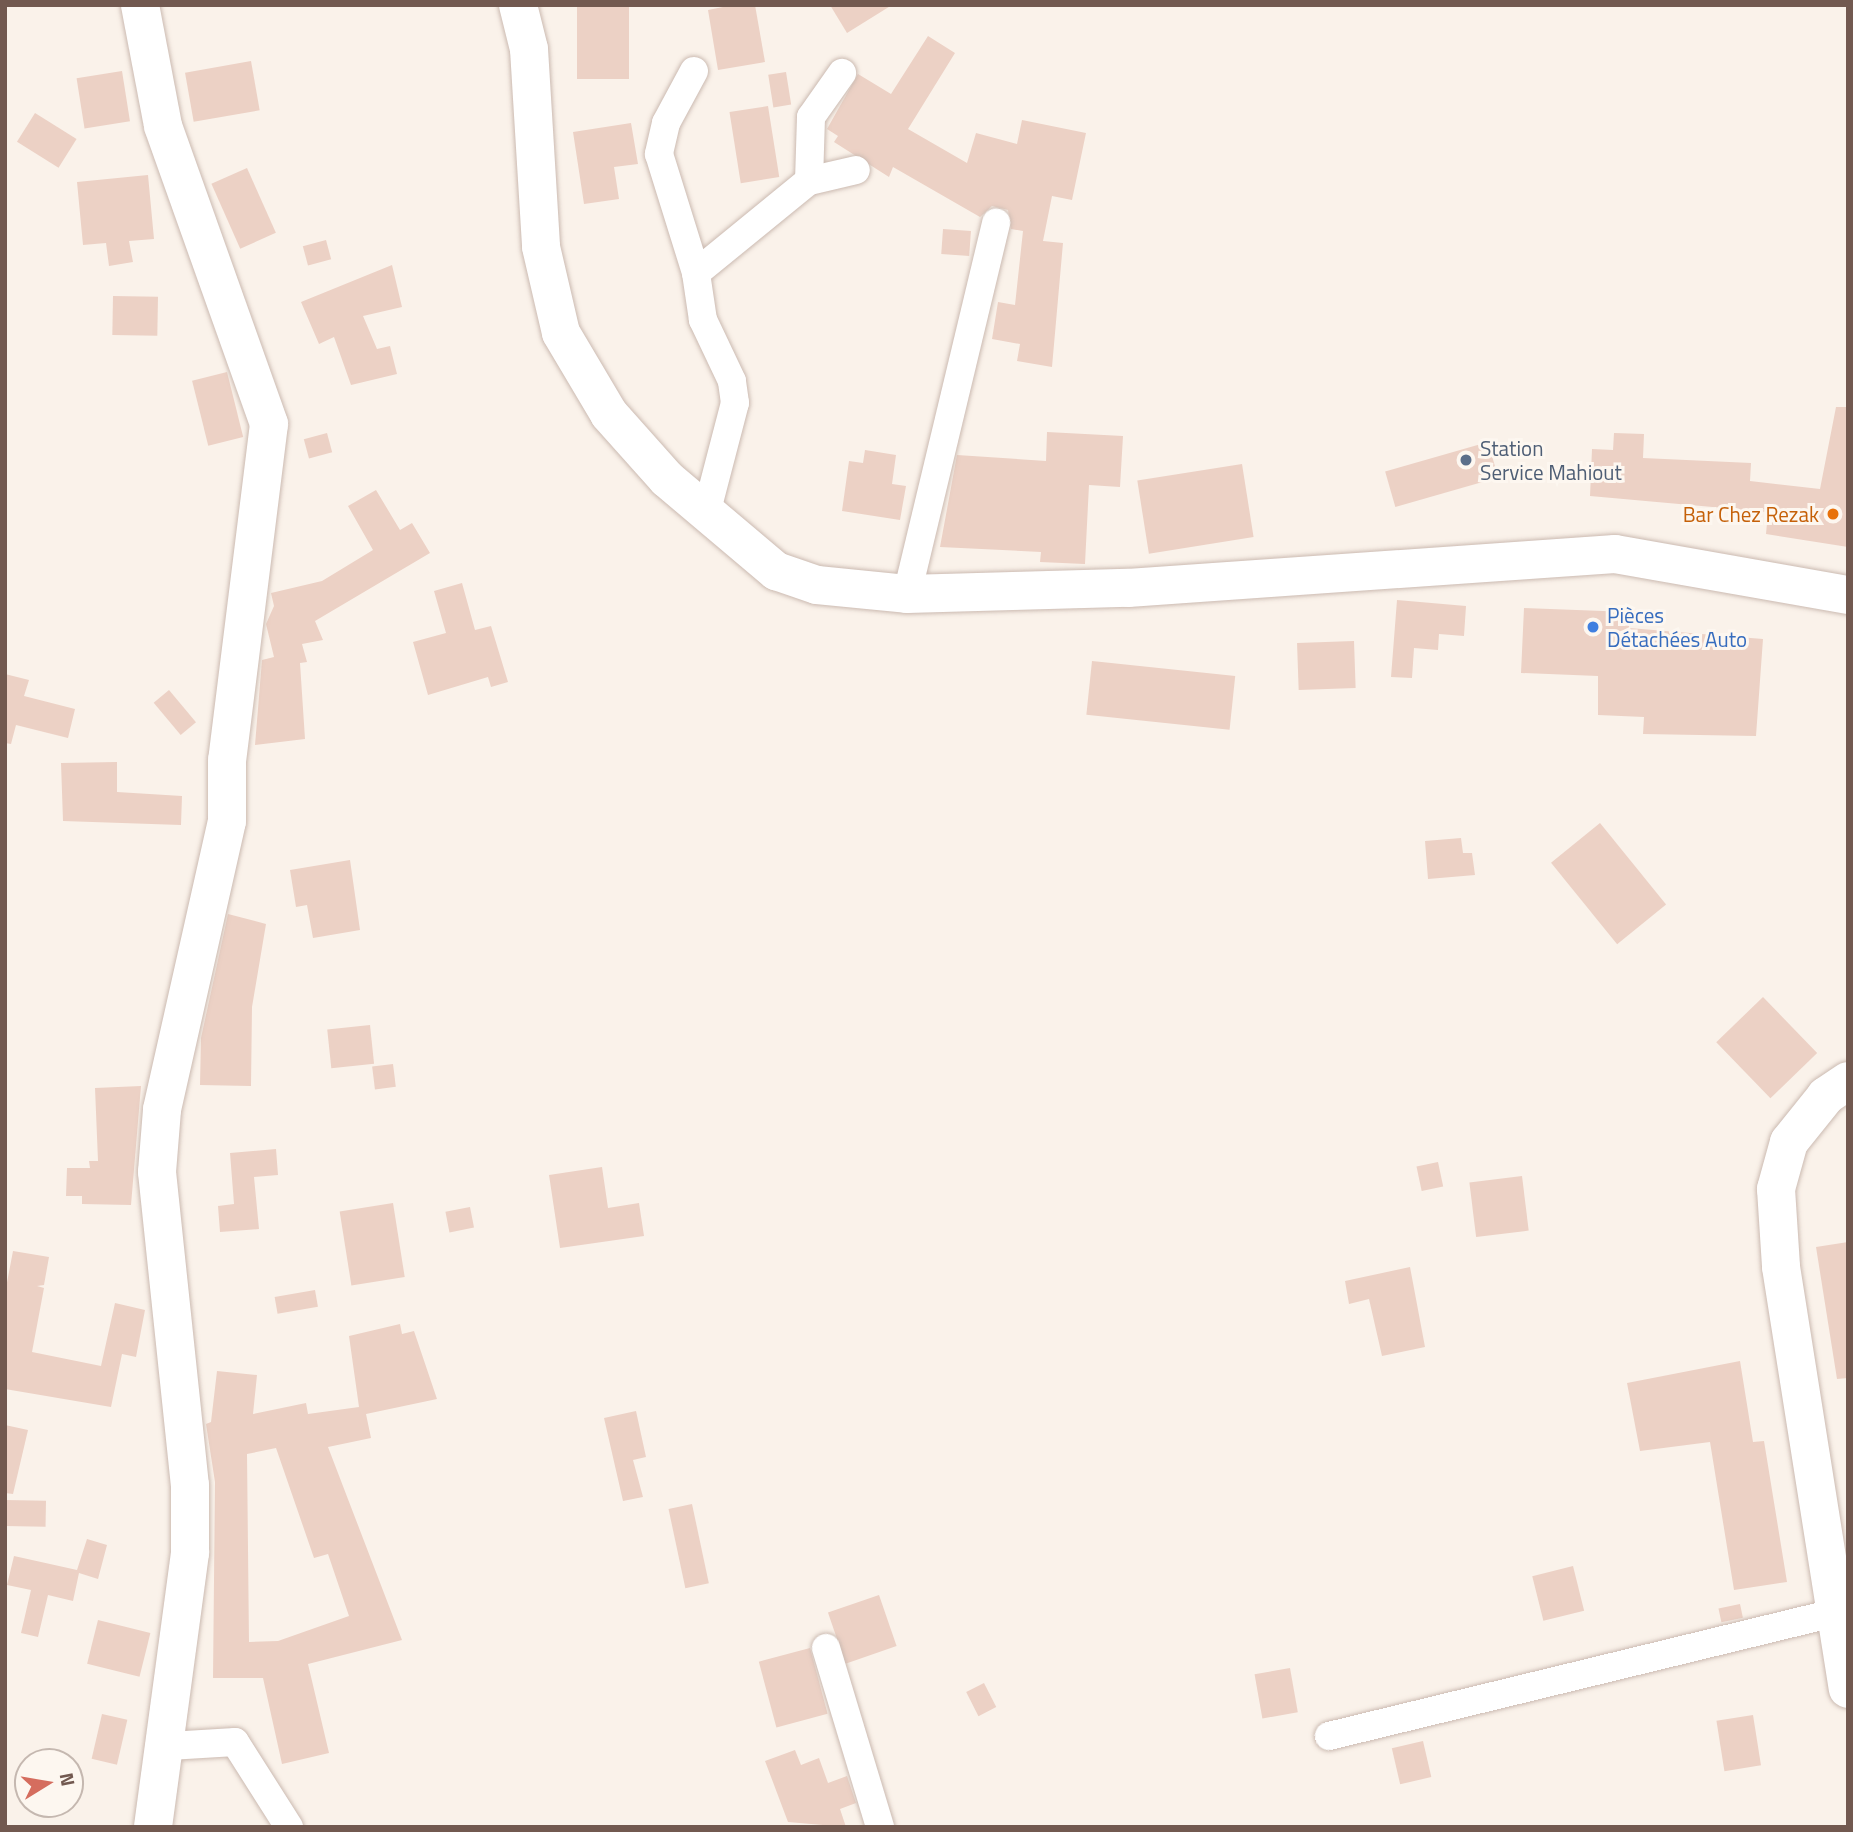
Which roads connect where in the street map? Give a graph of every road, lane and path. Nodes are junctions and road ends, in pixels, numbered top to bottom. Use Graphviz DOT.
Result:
graph roads {
  1 [pos="140,5"];
  2 [pos="518,5"];
  3 [pos="694,71"];
  4 [pos="842,73"];
  5 [pos="856,170"];
  6 [pos="809,181"];
  7 [pos="996,222"];
  8 [pos="696,273"];
  9 [pos="706,514"];
  10 [pos="907,594"];
  11 [pos="1848,595"];
  12 [pos="1848,1081"];
  13 [pos="1834,1613"];
  14 [pos="826,1648"];
  15 [pos="1848,1689"];
  16 [pos="1329,1736"];
  17 [pos="169,1746"];
  18 [pos="153,1827"];
  19 [pos="289,1827"];
  20 [pos="880,1827"];
  1 -- 17 [label="main road"];
  2 -- 9 [label="main road"];
  3 -- 8 [label="street"];
  4 -- 6 [label="street"];
  5 -- 6 [label="street"];
  6 -- 8 [label="street"];
  7 -- 10 [label="street"];
  8 -- 9 [label="street"];
  9 -- 10 [label="main road"];
  10 -- 11 [label="main road"];
  12 -- 13 [label="main road"];
  13 -- 15 [label="main road"];
  13 -- 16 [label="street"];
  14 -- 20 [label="street"];
  17 -- 18 [label="main road"];
  17 -- 19 [label="street"];
}
